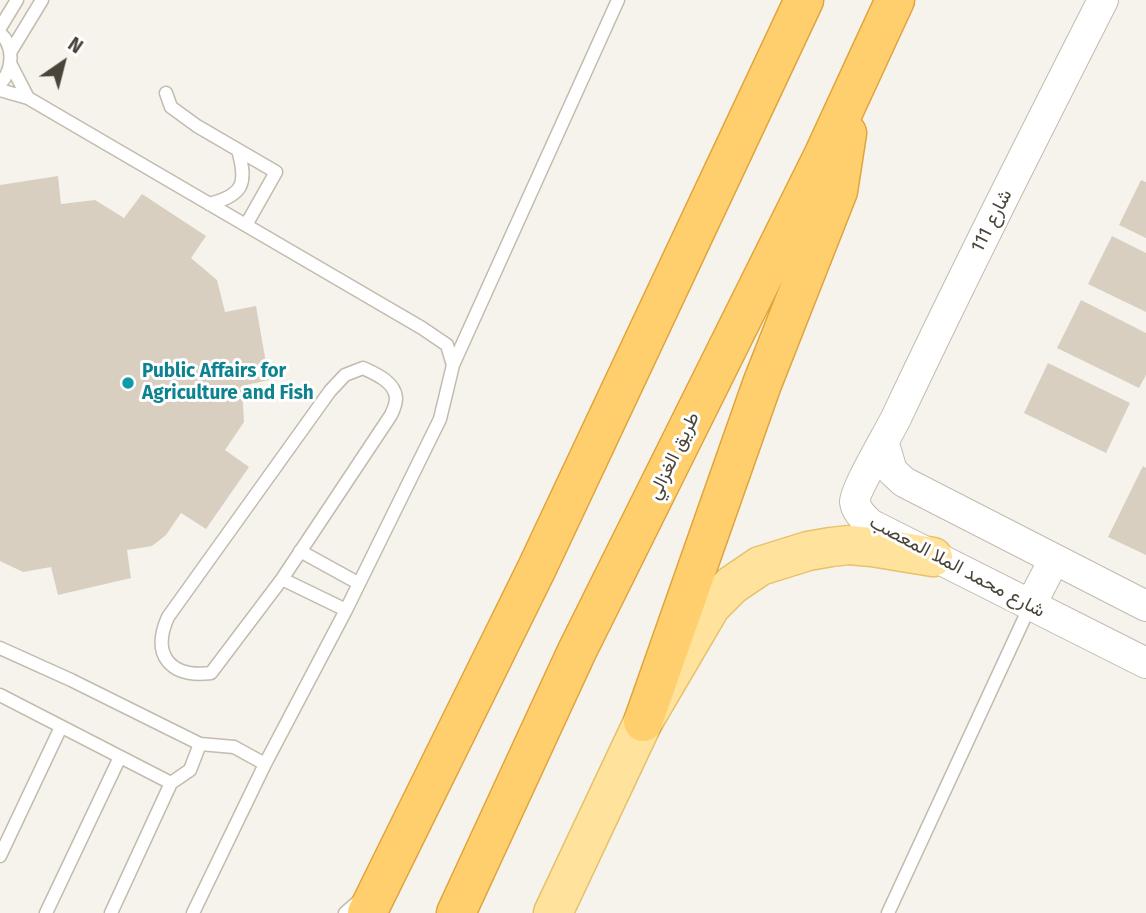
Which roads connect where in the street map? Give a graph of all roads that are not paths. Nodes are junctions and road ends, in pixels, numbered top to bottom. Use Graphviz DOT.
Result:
graph roads {
  1 [pos="17,0"];
  2 [pos="42,0"];
  3 [pos="618,0"];
  4 [pos="804,0"];
  5 [pos="895,0"];
  6 [pos="1103,0"];
  7 [pos="0,30"];
  8 [pos="10,51"];
  9 [pos="11,65"];
  10 [pos="0,84"];
  11 [pos="0,90"];
  12 [pos="853,92"];
  13 [pos="166,93"];
  14 [pos="29,98"];
  15 [pos="238,150"];
  16 [pos="209,204"];
  17 [pos="246,225"];
  18 [pos="453,365"];
  19 [pos="884,444"];
  20 [pos="300,551"];
  21 [pos="933,557"];
  22 [pos="1054,560"];
  23 [pos="282,579"];
  24 [pos="358,583"];
  25 [pos="1030,606"];
  26 [pos="1146,606"];
  27 [pos="346,610"];
  28 [pos="0,648"];
  29 [pos="1146,663"];
  30 [pos="1,699"];
  31 [pos="643,722"];
  32 [pos="61,727"];
  33 [pos="200,744"];
  34 [pos="120,757"];
  35 [pos="265,764"];
  36 [pos="171,783"];
  37 [pos="0,856"];
  38 [pos="375,897"];
  39 [pos="46,913"];
  40 [pos="111,913"];
  41 [pos="193,913"];
  42 [pos="345,913"];
  43 [pos="456,913"];
  44 [pos="552,913"];
  45 [pos="888,913"];
  1 -- 7 [label="lane"];
  2 -- 8 [label="lane"];
  3 -- 18 [label="lane"];
  4 -- 38 [label="highway"];
  5 -- 12 [label="highway, طريق الغزالي"];
  6 -- 19 [label="street, شارع 111"];
  7 -- 8 [label="lane"];
  8 -- 9 [label="lane"];
  9 -- 10 [label="lane"];
  9 -- 14 [label="lane"];
  11 -- 14 [label="lane"];
  12 -- 31 [label="highway"];
  12 -- 43 [label="highway, طريق الغزالي"];
  13 -- 15 [label="lane"];
  14 -- 16 [label="lane"];
  15 -- 16 [label="lane"];
  15 -- 17 [label="lane"];
  16 -- 17 [label="lane"];
  17 -- 18 [label="lane"];
  18 -- 24 [label="lane"];
  19 -- 21 [label="street, شارع محمد الملا المعصب"];
  19 -- 22 [label="street"];
  20 -- 23 [label="lane"];
  20 -- 23 [label="lane"];
  20 -- 24 [label="lane"];
  21 -- 25 [label="street, شارع محمد الملا المعصب"];
  21 -- 31 [label="main road"];
  22 -- 25 [label="street"];
  22 -- 26 [label="street"];
  23 -- 27 [label="lane"];
  24 -- 27 [label="lane"];
  25 -- 29 [label="street, شارع محمد الملا المعصب"];
  25 -- 45 [label="lane"];
  27 -- 35 [label="lane"];
  28 -- 33 [label="lane"];
  30 -- 32 [label="lane"];
  31 -- 44 [label="main road"];
  32 -- 34 [label="lane"];
  32 -- 37 [label="lane"];
  33 -- 35 [label="lane"];
  33 -- 36 [label="lane"];
  34 -- 36 [label="lane"];
  34 -- 39 [label="lane"];
  35 -- 41 [label="lane"];
  36 -- 40 [label="lane"];
  38 -- 42 [label="lane"];
}
